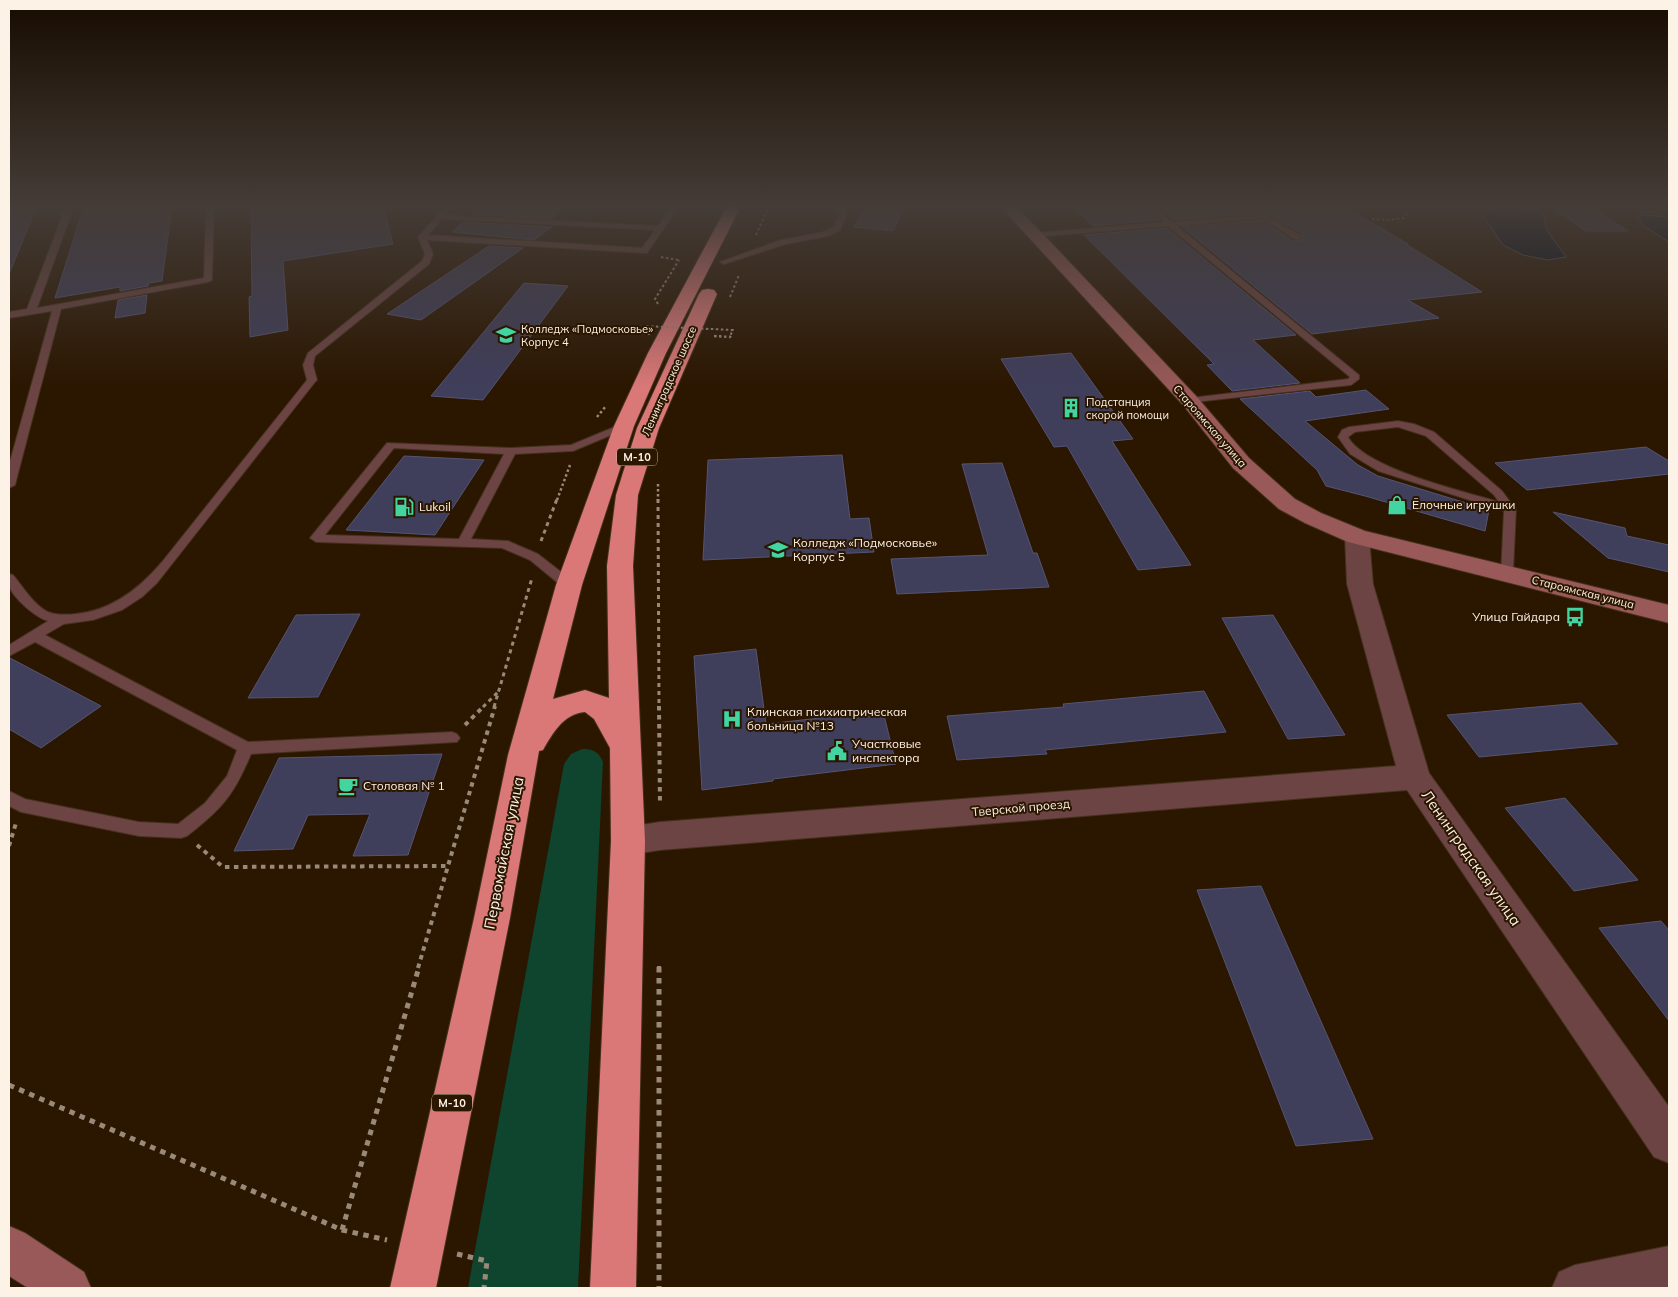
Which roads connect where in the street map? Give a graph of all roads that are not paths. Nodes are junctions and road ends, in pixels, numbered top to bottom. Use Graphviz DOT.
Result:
graph roads {
  1 [pos="48,267"];
  2 [pos="208,267"];
  3 [pos="420,267"];
  4 [pos="707,267"];
  5 [pos="722,267"];
  6 [pos="1065,267"];
  7 [pos="1222,267"];
  8 [pos="57,307"];
  9 [pos="31,312"];
  10 [pos="9,315"];
  11 [pos="1190,401"];
  12 [pos="624,426"];
  13 [pos="511,451"];
  14 [pos="9,485"];
  15 [pos="1510,509"];
  16 [pos="1357,537"];
  17 [pos="462,542"];
  18 [pos="1507,573"];
  19 [pos="9,578"];
  20 [pos="569,584"];
  21 [pos="1669,614"];
  22 [pos="60,620"];
  23 [pos="35,636"];
  24 [pos="9,651"];
  25 [pos="452,738"];
  26 [pos="246,748"];
  27 [pos="626,748"];
  28 [pos="523,754"];
  29 [pos="1415,777"];
  30 [pos="9,798"];
  31 [pos="644,839"];
  32 [pos="1669,1142"];
  33 [pos="9,1250"];
  34 [pos="1669,1269"];
  35 [pos="68,1288"];
  36 [pos="413,1288"];
  37 [pos="613,1288"];
  38 [pos="1575,1288"];
  1 -- 9 [label="lane"];
  2 -- 8 [label="lane"];
  3 -- 22 [label="lane"];
  4 -- 12 [label="highway, Ленинградское шоссе / М-10"];
  5 -- 27 [label="highway, Ленинградское шоссе / М-10"];
  6 -- 11 [label="street, Староямская улица"];
  7 -- 11 [label="lane"];
  8 -- 9 [label="lane"];
  8 -- 14 [label="lane"];
  9 -- 10 [label="lane"];
  11 -- 16 [label="street, Староямская улица"];
  12 -- 13 [label="lane"];
  12 -- 20 [label="highway, Первомайская улица / М-10"];
  13 -- 17 [label="lane"];
  13 -- 17 [label="lane"];
  15 -- 15 [label="lane"];
  15 -- 18 [label="lane"];
  16 -- 18 [label="street, Староямская улица"];
  16 -- 29 [label="street, Ленинградская улица"];
  17 -- 20 [label="lane"];
  18 -- 21 [label="street, Староямская улица"];
  19 -- 22 [label="lane"];
  20 -- 28 [label="highway, Первомайская улица / М-10"];
  22 -- 23 [label="lane"];
  23 -- 24 [label="lane"];
  23 -- 26 [label="lane"];
  25 -- 26 [label="lane"];
  26 -- 30 [label="lane"];
  27 -- 28 [label="highway"];
  27 -- 31 [label="highway, М-10"];
  28 -- 36 [label="highway, Первомайская улица / М-10"];
  29 -- 31 [label="street, Тверской проезд"];
  29 -- 32 [label="street, Ленинградская улица"];
  31 -- 37 [label="highway, М-10"];
  33 -- 35 [label="street"];
  34 -- 38 [label="street"];
}
